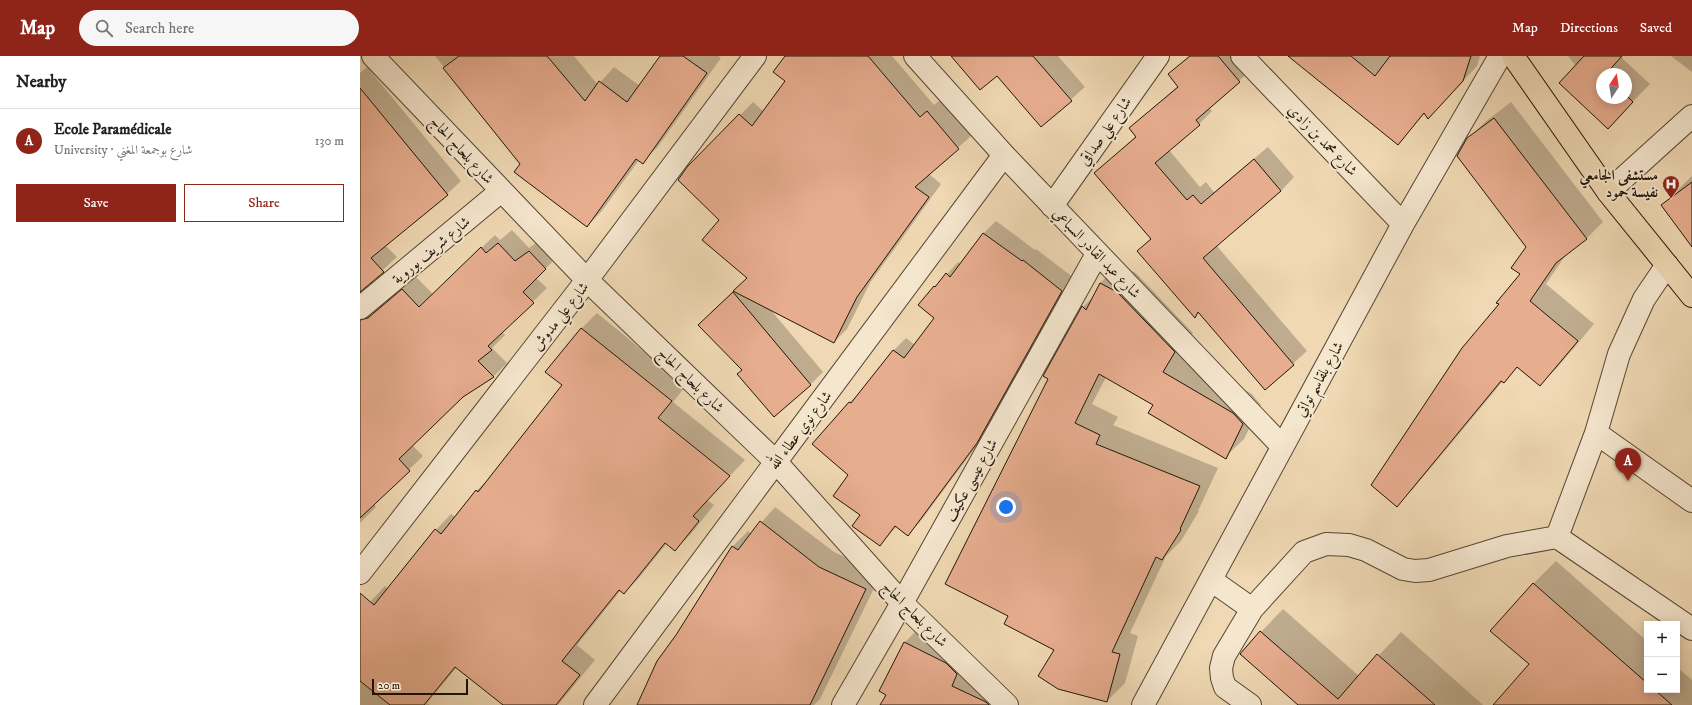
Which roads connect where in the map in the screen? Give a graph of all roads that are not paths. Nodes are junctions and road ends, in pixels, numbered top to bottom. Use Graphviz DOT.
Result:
graph roads {
  1 [pos="373,56"];
  2 [pos="755,56"];
  3 [pos="915,56"];
  4 [pos="1158,56"];
  5 [pos="1242,56"];
  6 [pos="1500,56"];
  7 [pos="1514,56"];
  8 [pos="1692,116"];
  9 [pos="1004,155"];
  10 [pos="501,191"];
  11 [pos="1608,192"];
  12 [pos="1052,206"];
  13 [pos="1403,224"];
  14 [pos="1097,254"];
  15 [pos="1667,265"];
  16 [pos="587,280"];
  17 [pos="1692,296"];
  18 [pos="360,308"];
  19 [pos="1596,434"];
  20 [pos="1282,446"];
  21 [pos="776,462"];
  22 [pos="1692,501"];
  23 [pos="1557,537"];
  24 [pos="360,573"];
  25 [pos="1211,580"];
  26 [pos="902,603"];
  27 [pos="1252,609"];
  28 [pos="1692,629"];
  29 [pos="595,705"];
  30 [pos="843,705"];
  31 [pos="1007,705"];
  32 [pos="1144,705"];
  33 [pos="1250,705"];
  1 -- 10 [label="street, شارع بلحاج الحاج"];
  2 -- 16 [label="street, شارع علي مدوش"];
  3 -- 9 [label="street, شارع عبد القادر السباعي"];
  4 -- 12 [label="street, شارع علي صداقي"];
  5 -- 13 [label="street, شارع محمد بن زادي"];
  6 -- 13 [label="street, شارع بلقاسم تواتي"];
  7 -- 11 [label="main road"];
  8 -- 11 [label="street"];
  9 -- 12 [label="street, شارع عبد القادر السباعي"];
  9 -- 21 [label="street, شارع نوي عطاء الله"];
  10 -- 16 [label="street, شارع بلحاج الحاج"];
  10 -- 18 [label="street, شارع شريف بوروية"];
  11 -- 15 [label="main road"];
  12 -- 14 [label="street, شارع عبد القادر السباعي"];
  13 -- 20 [label="street, شارع بلقاسم تواتي"];
  14 -- 20 [label="street, شارع عبد القادر السباعي"];
  14 -- 26 [label="street, شارع عيسى عكيف"];
  15 -- 17 [label="main road"];
  15 -- 19 [label="street"];
  16 -- 21 [label="street, شارع بلحاج الحاج"];
  16 -- 24 [label="street, شارع علي مدوش"];
  19 -- 22 [label="street"];
  19 -- 23 [label="street"];
  20 -- 25 [label="street, شارع بلقاسم تواتي"];
  21 -- 26 [label="street, شارع بلحاج الحاج"];
  21 -- 29 [label="street, شارع نوي عطاء الله"];
  23 -- 27 [label="street"];
  23 -- 28 [label="street"];
  25 -- 27 [label="street"];
  25 -- 32 [label="street, شارع بلقاسم تواتي"];
  26 -- 30 [label="street, شارع عيسى عكيف"];
  26 -- 31 [label="street, شارع بلحاج الحاج"];
  27 -- 33 [label="street"];
}
